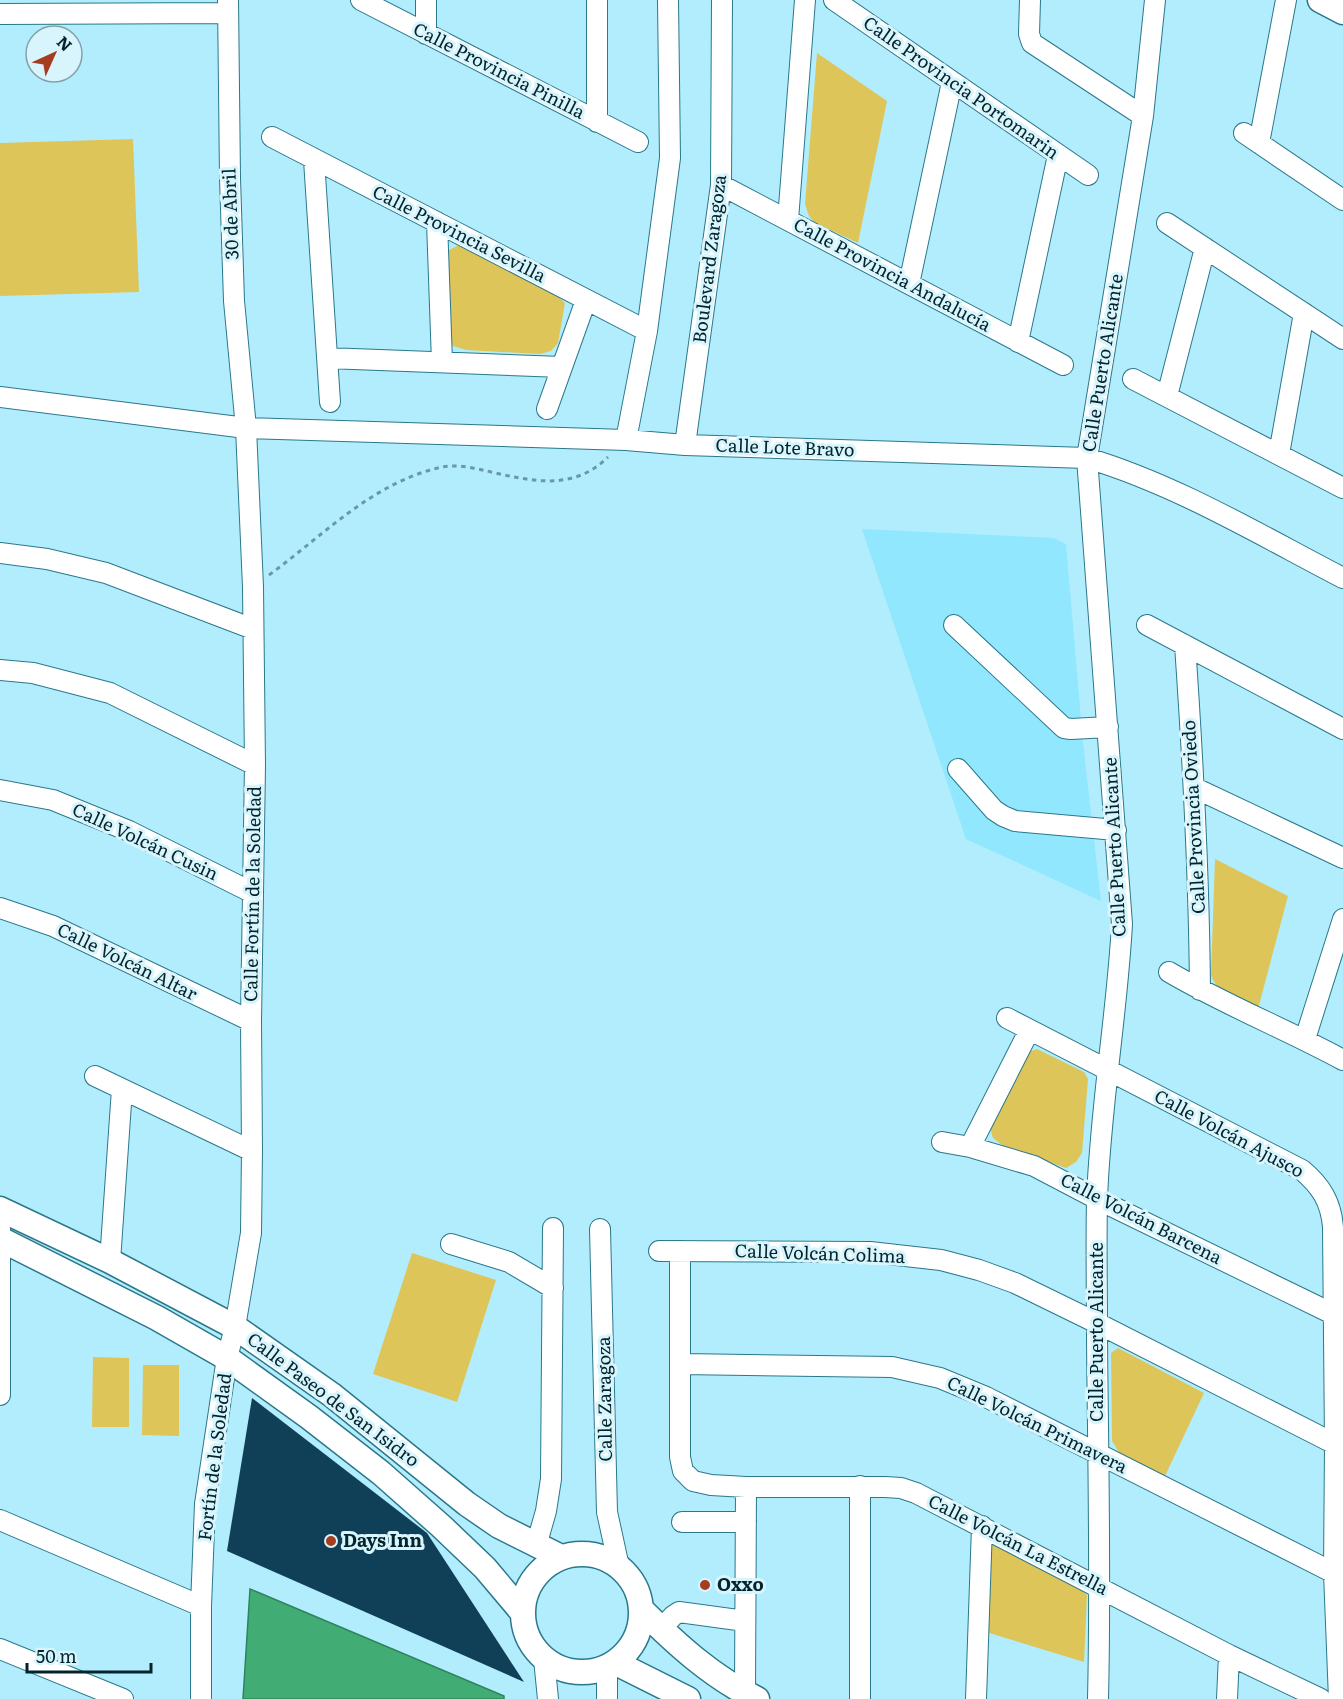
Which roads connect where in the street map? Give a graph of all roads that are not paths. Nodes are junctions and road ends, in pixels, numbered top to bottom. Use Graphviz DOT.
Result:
graph roads {
  1 [pos="361,0"];
  2 [pos="426,0"];
  3 [pos="597,0"];
  4 [pos="668,0"];
  5 [pos="722,0"];
  6 [pos="805,0"];
  7 [pos="834,0"];
  8 [pos="1030,0"];
  9 [pos="1155,0"];
  10 [pos="1286,0"];
  11 [pos="1320,0"];
  12 [pos="228,7"];
  13 [pos="1343,12"];
  14 [pos="0,14"];
  15 [pos="426,34"];
  16 [pos="952,82"];
  17 [pos="1143,116"];
  18 [pos="597,122"];
  19 [pos="272,137"];
  20 [pos="638,141"];
  21 [pos="1058,155"];
  22 [pos="314,160"];
  23 [pos="1088,175"];
  24 [pos="722,185"];
  25 [pos="1343,200"];
  26 [pos="788,220"];
  27 [pos="437,222"];
  28 [pos="1167,223"];
  29 [pos="1205,248"];
  30 [pos="909,284"];
  31 [pos="586,300"];
  32 [pos="1304,313"];
  33 [pos="647,331"];
  34 [pos="1343,339"];
  35 [pos="1018,342"];
  36 [pos="327,358"];
  37 [pos="442,362"];
  38 [pos="1063,365"];
  39 [pos="562,367"];
  40 [pos="1133,379"];
  41 [pos="1167,396"];
  42 [pos="0,397"];
  43 [pos="330,402"];
  44 [pos="547,409"];
  45 [pos="246,428"];
  46 [pos="626,440"];
  47 [pos="685,445"];
  48 [pos="1279,454"];
  49 [pos="1087,458"];
  50 [pos="1343,488"];
  51 [pos="0,553"];
  52 [pos="1343,578"];
  53 [pos="954,625"];
  54 [pos="1147,625"];
  55 [pos="253,629"];
  56 [pos="1185,645"];
  57 [pos="0,670"];
  58 [pos="1108,727"];
  59 [pos="1343,729"];
  60 [pos="255,765"];
  61 [pos="958,769"];
  62 [pos="1195,788"];
  63 [pos="0,790"];
  64 [pos="1116,830"];
  65 [pos="1343,858"];
  66 [pos="253,893"];
  67 [pos="0,908"];
  68 [pos="1343,919"];
  69 [pos="1169,972"];
  70 [pos="1200,990"];
  71 [pos="1008,1018"];
  72 [pos="251,1021"];
  73 [pos="1029,1031"];
  74 [pos="1305,1039"];
  75 [pos="1343,1060"];
  76 [pos="1108,1071"];
  77 [pos="95,1076"];
  78 [pos="122,1089"];
  79 [pos="942,1142"];
  80 [pos="970,1147"];
  81 [pos="252,1151"];
  82 [pos="1097,1199"];
  83 [pos="0,1210"];
  84 [pos="554,1228"];
  85 [pos="600,1229"];
  86 [pos="0,1239"];
  87 [pos="451,1244"];
  88 [pos="659,1251"];
  89 [pos="680,1251"];
  90 [pos="110,1261"];
  91 [pos="553,1288"];
  92 [pos="1333,1314"];
  93 [pos="1097,1323"];
  94 [pos="235,1327"];
  95 [pos="227,1358"];
  96 [pos="682,1364"];
  97 [pos="0,1395"];
  98 [pos="1335,1444"];
  99 [pos="1098,1454"];
  100 [pos="860,1486"];
  101 [pos="746,1487"];
  102 [pos="0,1520"];
  103 [pos="746,1521"];
  104 [pos="682,1522"];
  105 [pos="982,1526"];
  106 [pos="536,1546"];
  107 [pos="561,1557"];
  108 [pos="619,1567"];
  109 [pos="1334,1574"];
  110 [pos="1100,1587"];
  111 [pos="201,1606"];
  112 [pos="641,1609"];
  113 [pos="522,1612"];
  114 [pos="746,1621"];
  115 [pos="661,1629"];
  116 [pos="0,1649"];
  117 [pos="1229,1655"];
  118 [pos="544,1659"];
  119 [pos="611,1665"];
  120 [pos="751,1696"];
  121 [pos="123,1699"];
  122 [pos="201,1699"];
  123 [pos="548,1699"];
  124 [pos="607,1699"];
  125 [pos="688,1699"];
  126 [pos="860,1699"];
  127 [pos="976,1699"];
  128 [pos="1098,1699"];
  129 [pos="1227,1699"];
  130 [pos="1321,1699"];
  131 [pos="1339,1699"];
  1 -- 15 [label="street, Calle Provincia Pinilla"];
  2 -- 15 [label="street"];
  3 -- 18 [label="street"];
  4 -- 33 [label="street"];
  5 -- 24 [label="street, Boulevard Zaragoza"];
  6 -- 26 [label="street"];
  7 -- 16 [label="street, Calle Provincia Portomarin"];
  8 -- 17 [label="street"];
  9 -- 17 [label="street, Calle Puerto Alicante"];
  10 -- 25 [label="street"];
  11 -- 13 [label="main road"];
  12 -- 14 [label="street"];
  12 -- 45 [label="street, 30 de Abril"];
  15 -- 18 [label="street, Calle Provincia Pinilla"];
  16 -- 21 [label="street, Calle Provincia Portomarin"];
  16 -- 30 [label="street"];
  17 -- 49 [label="street, Calle Puerto Alicante"];
  18 -- 20 [label="street, Calle Provincia Pinilla"];
  19 -- 22 [label="street, Calle Provincia Sevilla"];
  21 -- 23 [label="street, Calle Provincia Portomarin"];
  21 -- 35 [label="street"];
  22 -- 27 [label="street, Calle Provincia Sevilla"];
  22 -- 36 [label="street"];
  24 -- 26 [label="street, Calle Provincia Andalucía"];
  24 -- 47 [label="street, Boulevard Zaragoza"];
  26 -- 30 [label="street, Calle Provincia Andalucía"];
  27 -- 31 [label="street, Calle Provincia Sevilla"];
  27 -- 37 [label="street"];
  28 -- 29 [label="street"];
  29 -- 32 [label="street"];
  29 -- 41 [label="street"];
  30 -- 35 [label="street, Calle Provincia Andalucía"];
  31 -- 33 [label="street, Calle Provincia Sevilla"];
  31 -- 39 [label="street"];
  32 -- 34 [label="street"];
  32 -- 48 [label="street"];
  33 -- 46 [label="street"];
  35 -- 38 [label="street, Calle Provincia Andalucía"];
  36 -- 37 [label="street"];
  36 -- 43 [label="street"];
  37 -- 39 [label="street"];
  39 -- 44 [label="street"];
  40 -- 41 [label="street"];
  41 -- 48 [label="street"];
  42 -- 45 [label="street, Calle Lote Bravo"];
  45 -- 46 [label="street, Calle Lote Bravo"];
  45 -- 55 [label="street, Calle Fortín de la Soledad"];
  46 -- 47 [label="street, Calle Lote Bravo"];
  47 -- 49 [label="street, Calle Lote Bravo"];
  48 -- 50 [label="street"];
  49 -- 52 [label="street, Calle Lote Bravo"];
  49 -- 58 [label="street, Calle Puerto Alicante"];
  51 -- 55 [label="street"];
  53 -- 58 [label="street"];
  54 -- 56 [label="street"];
  55 -- 60 [label="street, Calle Fortín de la Soledad"];
  56 -- 59 [label="street"];
  56 -- 62 [label="street, Calle Provincia Oviedo"];
  57 -- 60 [label="street"];
  58 -- 64 [label="street, Calle Puerto Alicante"];
  60 -- 66 [label="street, Calle Fortín de la Soledad"];
  61 -- 64 [label="street"];
  62 -- 65 [label="street"];
  62 -- 70 [label="street, Calle Provincia Oviedo"];
  63 -- 66 [label="street, Calle Volcán Cusin"];
  64 -- 76 [label="street, Calle Puerto Alicante"];
  66 -- 72 [label="street, Calle Fortín de la Soledad"];
  67 -- 72 [label="street, Calle Volcán Altar"];
  68 -- 74 [label="street"];
  69 -- 70 [label="street"];
  70 -- 74 [label="street"];
  71 -- 73 [label="street, Calle Volcán Ajusco"];
  72 -- 81 [label="street, Calle Fortín de la Soledad"];
  73 -- 76 [label="street, Calle Volcán Ajusco"];
  73 -- 80 [label="street"];
  74 -- 75 [label="street"];
  76 -- 82 [label="street, Calle Puerto Alicante"];
  76 -- 92 [label="street, Calle Volcán Ajusco"];
  77 -- 78 [label="street"];
  78 -- 81 [label="street"];
  78 -- 90 [label="street"];
  79 -- 80 [label="street, Calle Volcán Barcena"];
  80 -- 82 [label="street, Calle Volcán Barcena"];
  81 -- 94 [label="street, Calle Fortín de la Soledad"];
  82 -- 92 [label="street, Calle Volcán Barcena"];
  82 -- 93 [label="street, Calle Puerto Alicante"];
  83 -- 86 [label="street"];
  83 -- 90 [label="main road, Calle Paseo de San Isidro"];
  84 -- 91 [label="street"];
  85 -- 108 [label="street, Calle Zaragoza"];
  86 -- 95 [label="main road, Calle Paseo de San Isidro"];
  86 -- 97 [label="street"];
  87 -- 91 [label="street"];
  88 -- 89 [label="street, Calle Volcán Colima"];
  89 -- 93 [label="street, Calle Volcán Colima"];
  89 -- 96 [label="street"];
  90 -- 94 [label="main road, Calle Paseo de San Isidro"];
  91 -- 106 [label="street"];
  92 -- 98 [label="street, Calle Volcán Ajusco"];
  93 -- 98 [label="street, Calle Volcán Colima"];
  93 -- 99 [label="street, Calle Puerto Alicante"];
  94 -- 95 [label="street, Calle Fortín de la Soledad"];
  94 -- 106 [label="main road, Calle Paseo de San Isidro"];
  95 -- 111 [label="street, Fortín de la Soledad"];
  95 -- 113 [label="main road, Calle Paseo de San Isidro"];
  96 -- 99 [label="street, Calle Volcán Primavera"];
  96 -- 101 [label="street, Calle Volcán La Estrella"];
  98 -- 109 [label="street, Calle Volcán Ajusco"];
  99 -- 109 [label="street, Calle Volcán Primavera"];
  99 -- 110 [label="street, Calle Puerto Alicante"];
  100 -- 101 [label="street, Calle Volcán La Estrella"];
  100 -- 105 [label="street, Calle Volcán La Estrella"];
  100 -- 126 [label="street"];
  101 -- 103 [label="street"];
  102 -- 111 [label="street"];
  103 -- 104 [label="street"];
  103 -- 114 [label="street"];
  105 -- 110 [label="street, Calle Volcán La Estrella"];
  105 -- 127 [label="street"];
  106 -- 107 [label="main road, Calle Paseo de San Isidro"];
  107 -- 108 [label="main road"];
  107 -- 113 [label="main road"];
  108 -- 112 [label="main road"];
  109 -- 131 [label="street, Calle Volcán Ajusco"];
  110 -- 117 [label="street, Calle Volcán La Estrella"];
  110 -- 128 [label="street, Calle Puerto Alicante"];
  111 -- 122 [label="street, Fortín de la Soledad"];
  112 -- 115 [label="main road"];
  112 -- 119 [label="main road"];
  113 -- 118 [label="main road"];
  114 -- 115 [label="street"];
  114 -- 120 [label="street"];
  115 -- 120 [label="main road"];
  116 -- 121 [label="street"];
  117 -- 129 [label="street"];
  117 -- 130 [label="street, Calle Volcán La Estrella"];
  118 -- 119 [label="main road"];
  118 -- 123 [label="street"];
  119 -- 124 [label="street"];
  119 -- 125 [label="main road"];
}
